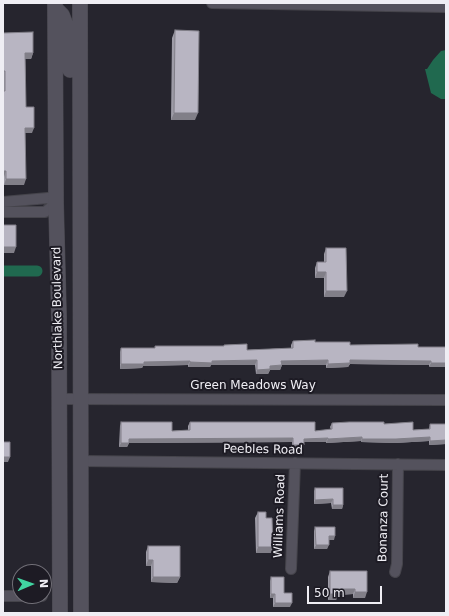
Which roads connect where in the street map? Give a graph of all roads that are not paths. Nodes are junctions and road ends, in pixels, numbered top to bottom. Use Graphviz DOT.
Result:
graph roads {
  1 [pos="80,3"];
  2 [pos="212,3"];
  3 [pos="55,6"];
  4 [pos="446,8"];
  5 [pos="80,127"];
  6 [pos="3,202"];
  7 [pos="56,203"];
  8 [pos="3,212"];
  9 [pos="80,220"];
  10 [pos="59,399"];
  11 [pos="82,399"];
  12 [pos="446,400"];
  13 [pos="81,461"];
  14 [pos="295,463"];
  15 [pos="398,464"];
  16 [pos="446,464"];
  17 [pos="291,569"];
  18 [pos="395,572"];
  19 [pos="52,596"];
  20 [pos="60,596"];
  21 [pos="60,613"];
  22 [pos="81,613"];
  1 -- 5 [label="main road, Northlake Boulevard"];
  2 -- 4 [label="street"];
  3 -- 5 [label="main road"];
  3 -- 7 [label="main road, Northlake Boulevard"];
  5 -- 9 [label="main road, Northlake Boulevard"];
  6 -- 7 [label="street"];
  7 -- 8 [label="street"];
  7 -- 9 [label="main road"];
  7 -- 10 [label="main road, Northlake Boulevard"];
  9 -- 11 [label="main road, Northlake Boulevard"];
  10 -- 11 [label="street, Green Meadows Way"];
  10 -- 20 [label="main road, Northlake Boulevard"];
  11 -- 12 [label="street, Green Meadows Way"];
  11 -- 13 [label="main road, Northlake Boulevard"];
  13 -- 14 [label="street, Peebles Road"];
  13 -- 22 [label="main road, Northlake Boulevard"];
  14 -- 15 [label="street, Peebles Road"];
  14 -- 17 [label="street, Williams Road"];
  15 -- 16 [label="street, Peebles Road"];
  15 -- 18 [label="street, Bonanza Court"];
  19 -- 20 [label="street"];
  20 -- 21 [label="main road, Northlake Boulevard"];
}
